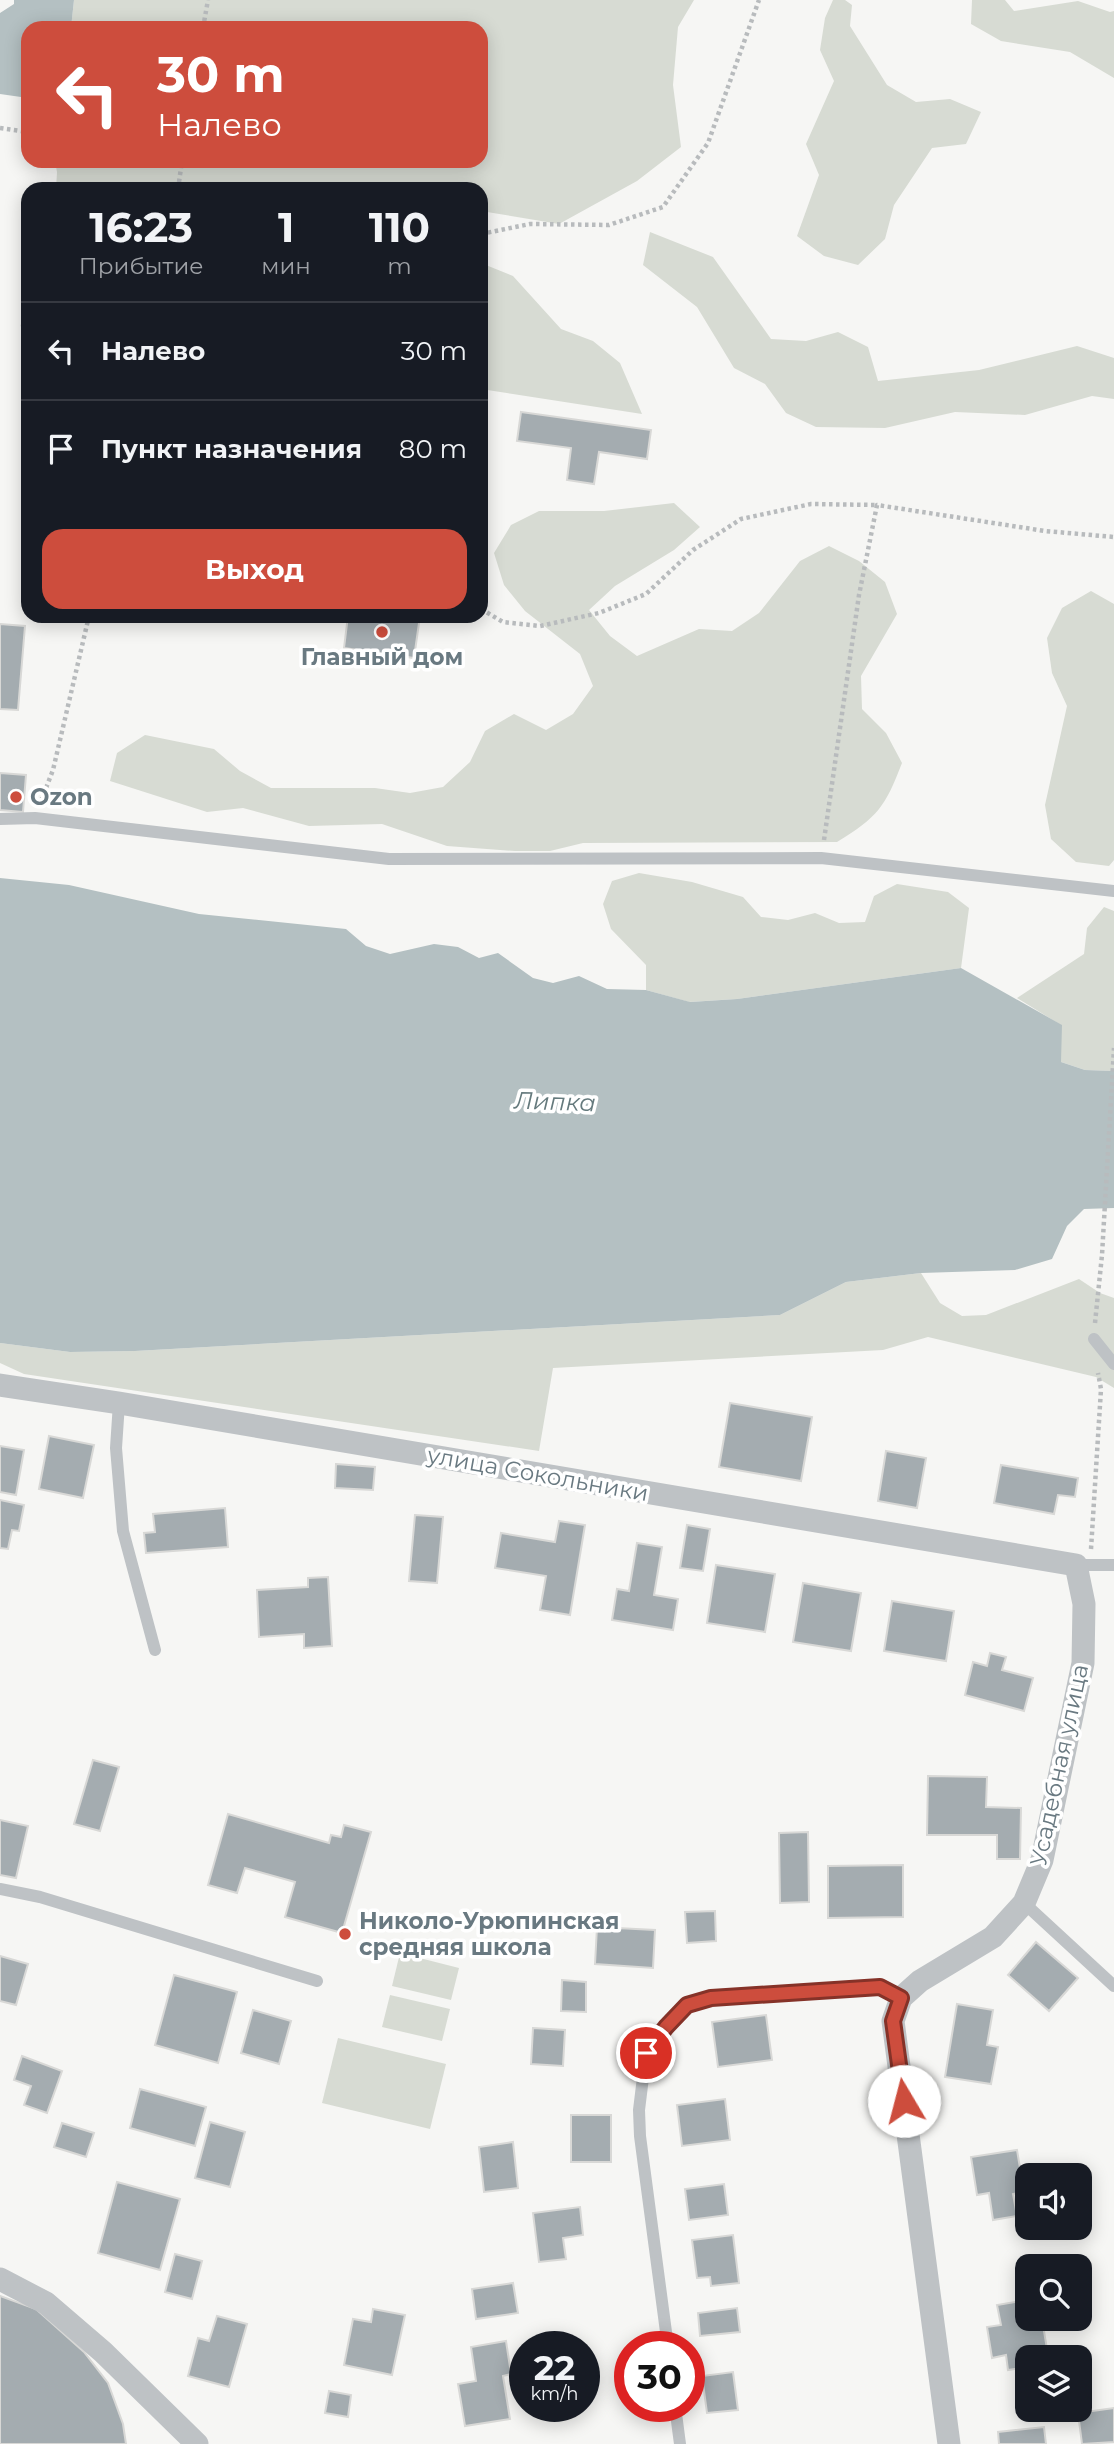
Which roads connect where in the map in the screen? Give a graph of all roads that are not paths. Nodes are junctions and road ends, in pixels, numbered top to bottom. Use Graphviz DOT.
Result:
graph roads {
  1 [pos="0,819"];
  2 [pos="1114,891"];
  3 [pos="1094,1339"];
  4 [pos="1114,1364"];
  5 [pos="0,1385"];
  6 [pos="119,1403"];
  7 [pos="1083,1565"];
  8 [pos="1114,1565"];
  9 [pos="155,1650"];
  10 [pos="0,1889"];
  11 [pos="1024,1903"];
  12 [pos="317,1981"];
  13 [pos="1114,1986"];
  14 [pos="901,1998"];
  15 [pos="0,2280"];
  16 [pos="666,2331"];
  17 [pos="678,2422"];
  18 [pos="173,2433"];
  19 [pos="197,2444"];
  20 [pos="680,2444"];
  21 [pos="949,2444"];
  1 -- 2 [label="lane"];
  3 -- 4 [label="lane"];
  5 -- 6 [label="street, улица Сокольники"];
  6 -- 7 [label="street, улица Сокольники"];
  6 -- 9 [label="lane"];
  7 -- 8 [label="lane"];
  7 -- 11 [label="street, Усадебная улица"];
  10 -- 12 [label="lane"];
  11 -- 13 [label="lane"];
  11 -- 14 [label="street, Усадебная улица"];
  14 -- 16 [label="lane"];
  14 -- 21 [label="street"];
  15 -- 18 [label="street"];
  17 -- 20 [label="lane"];
  18 -- 19 [label="street"];
}
